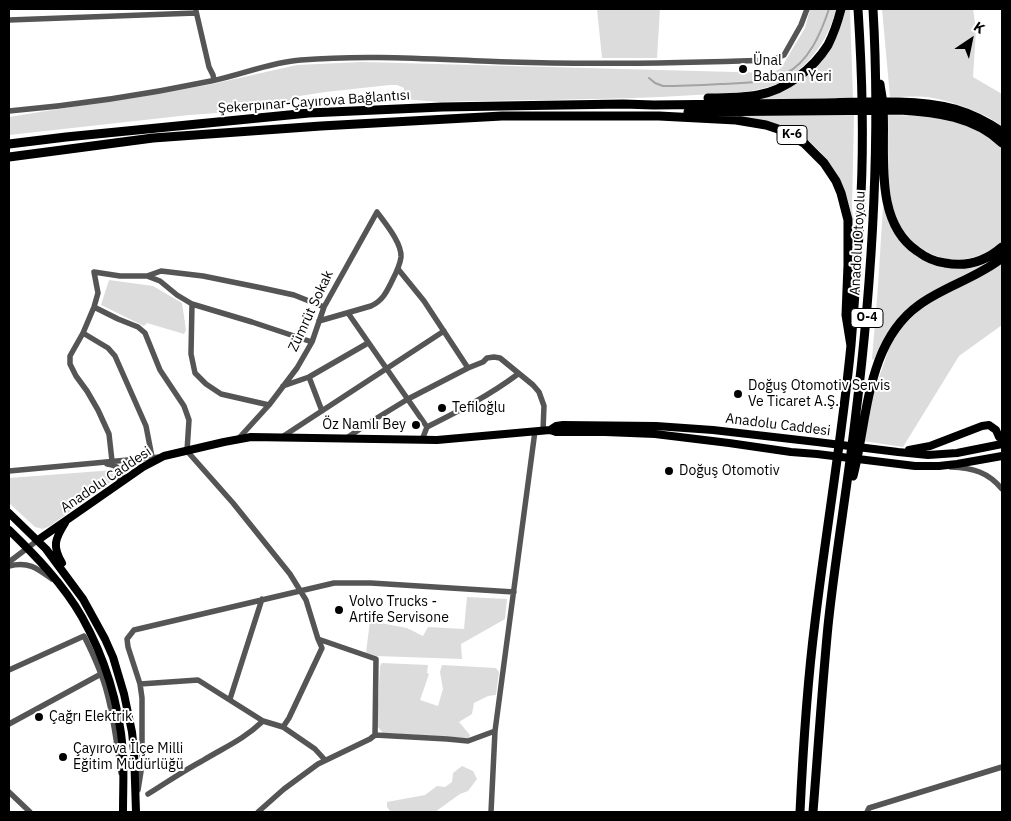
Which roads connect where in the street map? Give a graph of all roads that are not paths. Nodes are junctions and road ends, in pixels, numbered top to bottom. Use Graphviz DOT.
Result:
graph roads {
  1 [pos="807,9"];
  2 [pos="841,9"];
  3 [pos="858,9"];
  4 [pos="873,9"];
  5 [pos="195,11"];
  6 [pos="9,20"];
  7 [pos="875,54"];
  8 [pos="214,80"];
  9 [pos="623,104"];
  10 [pos="901,106"];
  11 [pos="843,107"];
  12 [pos="9,111"];
  13 [pos="562,116"];
  14 [pos="1002,132"];
  15 [pos="9,142"];
  16 [pos="1002,142"];
  17 [pos="80,148"];
  18 [pos="9,156"];
  19 [pos="9,162"];
  20 [pos="1002,247"];
  21 [pos="1002,258"];
  22 [pos="398,269"];
  23 [pos="147,276"];
  24 [pos="192,304"];
  25 [pos="94,307"];
  26 [pos="324,307"];
  27 [pos="348,313"];
  28 [pos="319,322"];
  29 [pos="444,331"];
  30 [pos="83,333"];
  31 [pos="312,342"];
  32 [pos="368,342"];
  33 [pos="850,346"];
  34 [pos="468,368"];
  35 [pos="387,370"];
  36 [pos="518,374"];
  37 [pos="309,378"];
  38 [pos="283,386"];
  39 [pos="408,399"];
  40 [pos="269,405"];
  41 [pos="322,411"];
  42 [pos="427,427"];
  43 [pos="543,430"];
  44 [pos="239,438"];
  45 [pos="282,438"];
  46 [pos="345,439"];
  47 [pos="422,440"];
  48 [pos="1001,441"];
  49 [pos="187,450"];
  50 [pos="898,452"];
  51 [pos="164,456"];
  52 [pos="1002,456"];
  53 [pos="152,457"];
  54 [pos="112,461"];
  55 [pos="96,462"];
  56 [pos="939,466"];
  57 [pos="9,471"];
  58 [pos="114,487"];
  59 [pos="1002,488"];
  60 [pos="9,513"];
  61 [pos="842,520"];
  62 [pos="66,521"];
  63 [pos="9,530"];
  64 [pos="38,540"];
  65 [pos="28,548"];
  66 [pos="9,562"];
  67 [pos="9,566"];
  68 [pos="57,581"];
  69 [pos="300,591"];
  70 [pos="514,592"];
  71 [pos="83,599"];
  72 [pos="262,599"];
  73 [pos="318,639"];
  74 [pos="9,670"];
  75 [pos="101,674"];
  76 [pos="140,684"];
  77 [pos="230,699"];
  78 [pos="263,720"];
  79 [pos="9,724"];
  80 [pos="283,727"];
  81 [pos="495,731"];
  82 [pos="374,735"];
  83 [pos="325,760"];
  84 [pos="1002,767"];
  85 [pos="9,792"];
  86 [pos="123,794"];
  87 [pos="148,794"];
  88 [pos="135,808"];
  89 [pos="30,812"];
  90 [pos="123,812"];
  91 [pos="258,812"];
  92 [pos="491,812"];
  93 [pos="800,812"];
  94 [pos="814,812"];
  95 [pos="867,812"];
  1 -- 8 [label="street"];
  2 -- 9 [label="highway"];
  3 -- 33 [label="highway, Anadolu Otoyolu / O-4"];
  4 -- 7 [label="highway, Anadolu Otoyolu / O-4"];
  5 -- 6 [label="street"];
  5 -- 8 [label="street"];
  7 -- 20 [label="highway"];
  7 -- 61 [label="highway, Anadolu Otoyolu / O-4"];
  8 -- 12 [label="street"];
  9 -- 11 [label="highway, K-6"];
  9 -- 15 [label="highway, Şekerpınar-Çayırova Bağlantısı"];
  10 -- 11 [label="highway, K-6"];
  10 -- 14 [label="highway, K-6"];
  10 -- 16 [label="highway, K-6"];
  11 -- 13 [label="highway, K-6"];
  13 -- 17 [label="highway, Şekerpınar-Çayırova Bağlantısı"];
  13 -- 33 [label="highway, K-6"];
  17 -- 18 [label="highway, Şekerpınar-Çayırova Bağlantısı"];
  17 -- 19 [label="highway"];
  21 -- 61 [label="highway"];
  22 -- 26 [label="street, Zümrüt Sokak"];
  22 -- 27 [label="street"];
  22 -- 29 [label="street"];
  23 -- 24 [label="street"];
  23 -- 25 [label="street"];
  23 -- 26 [label="street"];
  24 -- 31 [label="street"];
  24 -- 40 [label="street"];
  25 -- 30 [label="street"];
  25 -- 49 [label="street"];
  26 -- 28 [label="street, Zümrüt Sokak"];
  27 -- 28 [label="street"];
  27 -- 32 [label="street"];
  28 -- 31 [label="street, Zümrüt Sokak"];
  29 -- 34 [label="street"];
  29 -- 35 [label="street"];
  30 -- 53 [label="street"];
  30 -- 54 [label="street"];
  31 -- 38 [label="street, Zümrüt Sokak"];
  32 -- 35 [label="street"];
  32 -- 37 [label="street"];
  33 -- 93 [label="highway, Anadolu Otoyolu / O-4"];
  34 -- 36 [label="street"];
  34 -- 39 [label="street"];
  35 -- 39 [label="street"];
  35 -- 41 [label="street"];
  36 -- 42 [label="street"];
  36 -- 43 [label="street"];
  37 -- 38 [label="street"];
  37 -- 41 [label="street"];
  38 -- 40 [label="street, Zümrüt Sokak"];
  39 -- 42 [label="street"];
  39 -- 46 [label="street"];
  40 -- 44 [label="street, Zümrüt Sokak"];
  41 -- 45 [label="street"];
  42 -- 47 [label="street"];
  43 -- 47 [label="main road, Anadolu Caddesi"];
  43 -- 50 [label="main road, Anadolu Caddesi"];
  43 -- 56 [label="main road, Anadolu Caddesi"];
  43 -- 70 [label="street"];
  44 -- 45 [label="main road, Anadolu Caddesi"];
  44 -- 49 [label="main road, Anadolu Caddesi"];
  45 -- 46 [label="main road, Anadolu Caddesi"];
  46 -- 47 [label="main road, Anadolu Caddesi"];
  48 -- 50 [label="main road, Anadolu Caddesi"];
  48 -- 50 [label="main road"];
  49 -- 51 [label="main road, Anadolu Caddesi"];
  49 -- 69 [label="street"];
  51 -- 53 [label="street"];
  51 -- 58 [label="main road, Anadolu Caddesi"];
  52 -- 56 [label="main road, Anadolu Caddesi"];
  53 -- 54 [label="street"];
  54 -- 55 [label="street"];
  55 -- 57 [label="street"];
  55 -- 58 [label="street"];
  56 -- 59 [label="street"];
  58 -- 62 [label="main road, Anadolu Caddesi"];
  60 -- 64 [label="main road"];
  61 -- 94 [label="highway, Anadolu Otoyolu / O-4"];
  62 -- 64 [label="main road, Anadolu Caddesi"];
  62 -- 71 [label="main road"];
  63 -- 65 [label="main road"];
  64 -- 65 [label="street"];
  64 -- 71 [label="main road"];
  65 -- 66 [label="street"];
  65 -- 68 [label="main road"];
  67 -- 68 [label="street"];
  68 -- 86 [label="main road"];
  69 -- 70 [label="street"];
  69 -- 72 [label="street"];
  69 -- 73 [label="street"];
  70 -- 81 [label="street"];
  71 -- 88 [label="main road"];
  72 -- 76 [label="street"];
  72 -- 77 [label="street"];
  73 -- 80 [label="street"];
  73 -- 82 [label="street"];
  74 -- 75 [label="street"];
  75 -- 79 [label="street"];
  75 -- 86 [label="street"];
  76 -- 77 [label="street"];
  76 -- 88 [label="street"];
  77 -- 78 [label="street"];
  78 -- 80 [label="street"];
  78 -- 87 [label="street"];
  80 -- 83 [label="street"];
  81 -- 82 [label="street"];
  81 -- 92 [label="street"];
  82 -- 83 [label="street"];
  83 -- 91 [label="street"];
  84 -- 95 [label="street"];
  85 -- 89 [label="street"];
  86 -- 90 [label="main road"];
}
